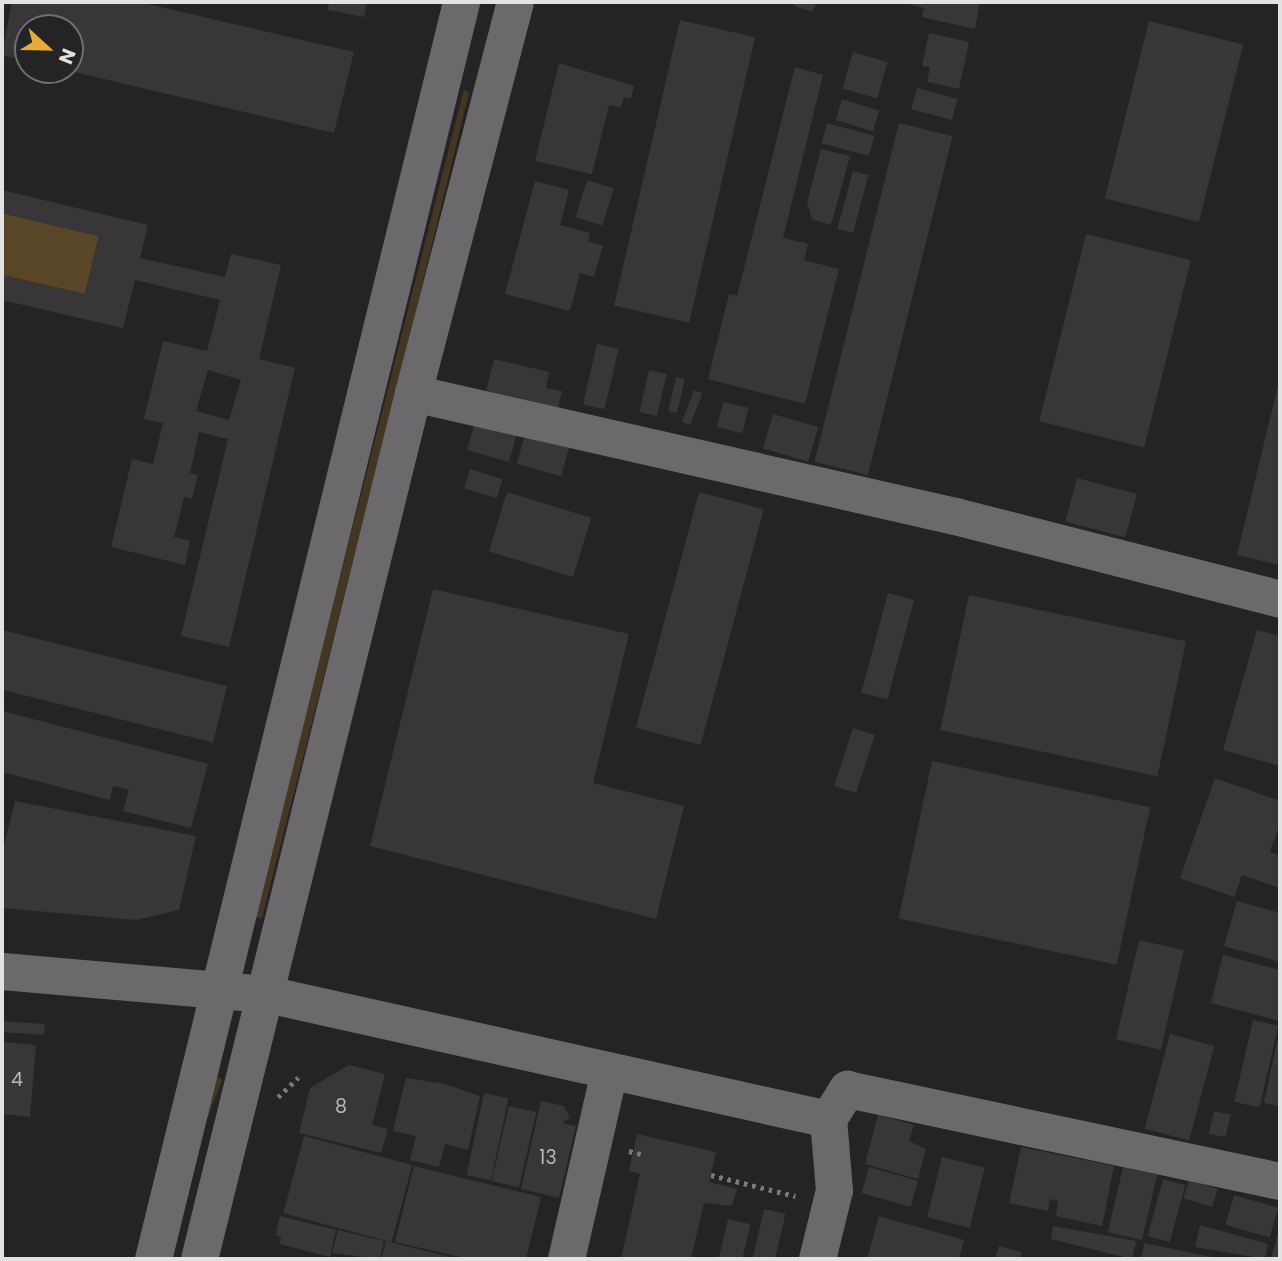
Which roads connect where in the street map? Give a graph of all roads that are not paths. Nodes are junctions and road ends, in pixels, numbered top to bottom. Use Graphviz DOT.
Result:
graph roads {
  1 [pos="461,2"];
  2 [pos="515,2"];
  3 [pos="413,393"];
  4 [pos="1280,599"];
  5 [pos="2,971"];
  6 [pos="221,989"];
  7 [pos="267,994"];
  8 [pos="609,1071"];
  9 [pos="828,1119"];
  10 [pos="1280,1181"];
  11 [pos="153,1259"];
  12 [pos="200,1259"];
  13 [pos="566,1259"];
  14 [pos="817,1259"];
  1 -- 6 [label="street"];
  2 -- 3 [label="street"];
  3 -- 4 [label="street"];
  3 -- 7 [label="street"];
  5 -- 6 [label="street"];
  6 -- 7 [label="street"];
  6 -- 11 [label="street"];
  7 -- 8 [label="street"];
  7 -- 12 [label="street"];
  8 -- 9 [label="street"];
  8 -- 13 [label="street"];
  9 -- 10 [label="street"];
  9 -- 14 [label="street"];
}
